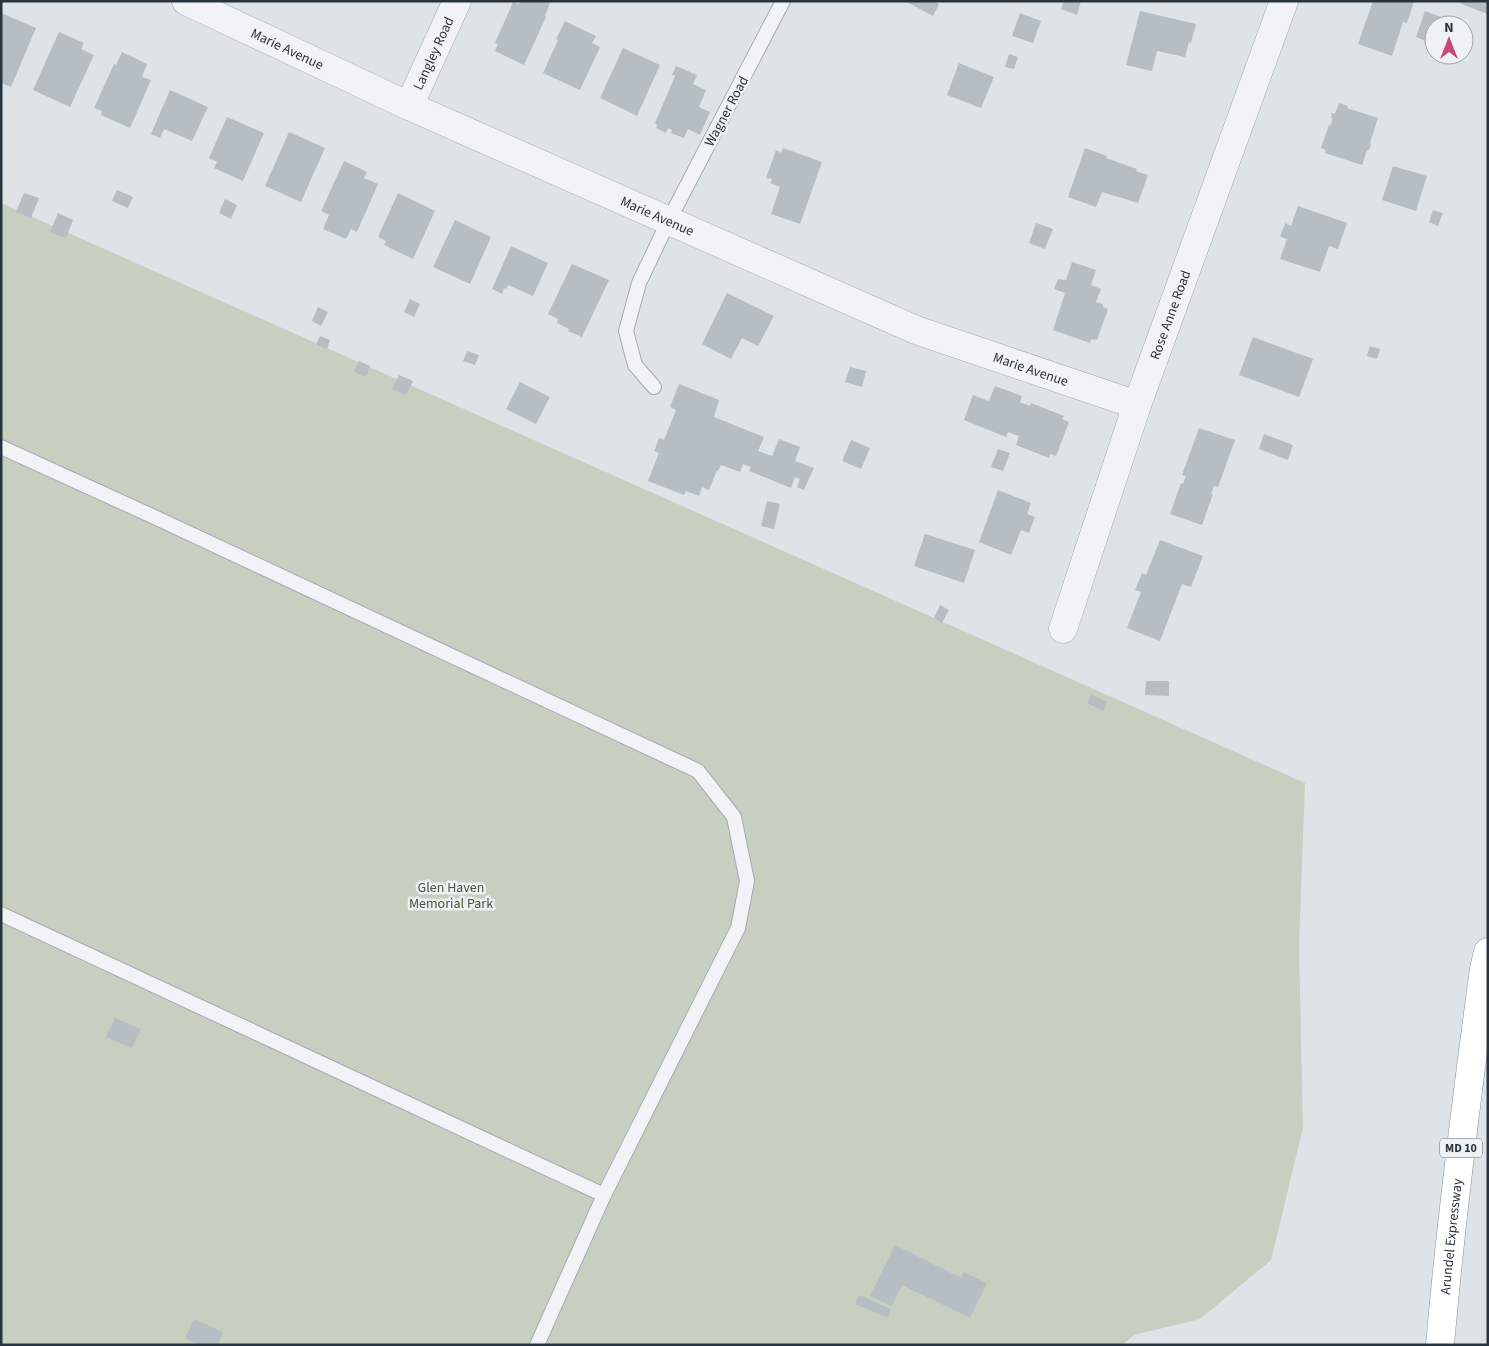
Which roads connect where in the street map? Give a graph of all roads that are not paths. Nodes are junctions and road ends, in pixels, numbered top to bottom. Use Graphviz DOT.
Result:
graph roads {
  1 [pos="186,1"];
  2 [pos="457,1"];
  3 [pos="783,1"];
  4 [pos="1284,1"];
  5 [pos="409,106"];
  6 [pos="669,220"];
  7 [pos="654,387"];
  8 [pos="1137,405"];
  9 [pos="1,447"];
  10 [pos="1063,629"];
  11 [pos="1,914"];
  12 [pos="1488,952"];
  13 [pos="604,1195"];
  14 [pos="537,1345"];
  15 [pos="1440,1345"];
  1 -- 5 [label="street, Marie Avenue"];
  2 -- 5 [label="street, Langley Road"];
  3 -- 6 [label="lane, Wagner Road"];
  4 -- 8 [label="street, Rose Anne Road"];
  5 -- 6 [label="street, Marie Avenue"];
  6 -- 7 [label="lane, Wagner Road"];
  6 -- 8 [label="street, Marie Avenue"];
  8 -- 10 [label="street, Rose Anne Road"];
  9 -- 13 [label="lane"];
  11 -- 13 [label="lane"];
  12 -- 15 [label="highway, Arundel Expressway / MD 10"];
  13 -- 14 [label="lane"];
}
